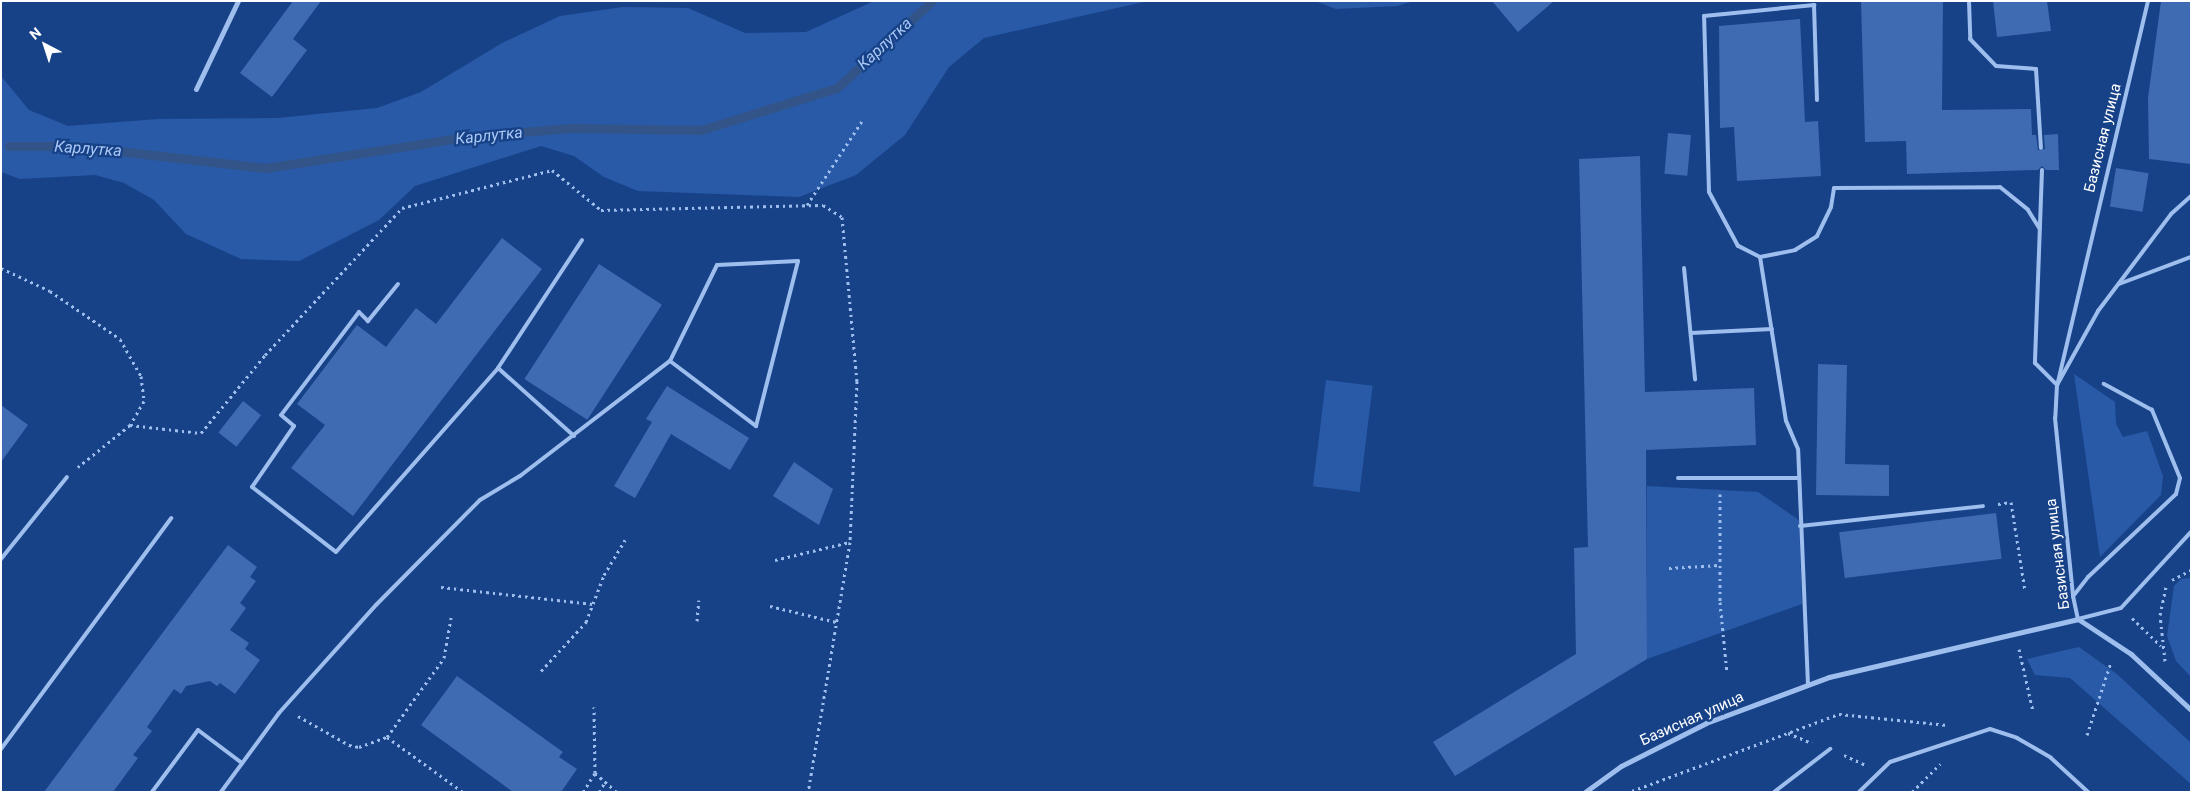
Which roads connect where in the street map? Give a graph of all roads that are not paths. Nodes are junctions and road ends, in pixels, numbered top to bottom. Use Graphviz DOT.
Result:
graph roads {
  1 [pos="238,1"];
  2 [pos="1969,1"];
  3 [pos="2148,1"];
  4 [pos="196,89"];
  5 [pos="1817,100"];
  6 [pos="2041,148"];
  7 [pos="2042,170"];
  8 [pos="2191,196"];
  9 [pos="2040,229"];
  10 [pos="582,240"];
  11 [pos="2191,257"];
  12 [pos="1760,258"];
  13 [pos="1684,268"];
  14 [pos="398,284"];
  15 [pos="2118,284"];
  16 [pos="1772,329"];
  17 [pos="1691,332"];
  18 [pos="670,361"];
  19 [pos="498,368"];
  20 [pos="1695,379"];
  21 [pos="2104,384"];
  22 [pos="2057,385"];
  23 [pos="574,436"];
  24 [pos="66,477"];
  25 [pos="1678,478"];
  26 [pos="1798,478"];
  27 [pos="1983,506"];
  28 [pos="171,518"];
  29 [pos="1800,526"];
  30 [pos="2191,532"];
  31 [pos="1,560"];
  32 [pos="2073,596"];
  33 [pos="2078,619"];
  34 [pos="1808,685"];
  35 [pos="2191,710"];
  36 [pos="1,749"];
  37 [pos="1830,749"];
  38 [pos="242,763"];
  39 [pos="152,792"];
  40 [pos="221,792"];
  41 [pos="1586,792"];
  42 [pos="1774,792"];
  43 [pos="1860,792"];
  44 [pos="2088,792"];
  1 -- 4 [label="street"];
  2 -- 6 [label="lane"];
  3 -- 22 [label="lane, Базисная улица"];
  5 -- 12 [label="lane"];
  7 -- 9 [label="lane"];
  8 -- 15 [label="lane"];
  9 -- 12 [label="lane"];
  9 -- 22 [label="lane"];
  10 -- 19 [label="lane"];
  11 -- 15 [label="lane"];
  12 -- 16 [label="lane"];
  13 -- 17 [label="lane"];
  14 -- 19 [label="lane"];
  15 -- 22 [label="lane"];
  16 -- 17 [label="lane"];
  16 -- 26 [label="lane"];
  17 -- 20 [label="lane"];
  18 -- 18 [label="lane"];
  18 -- 23 [label="lane"];
  19 -- 23 [label="lane"];
  21 -- 32 [label="lane"];
  22 -- 32 [label="lane, Базисная улица"];
  23 -- 38 [label="lane"];
  24 -- 31 [label="lane"];
  25 -- 26 [label="lane"];
  26 -- 29 [label="lane"];
  27 -- 29 [label="lane"];
  28 -- 36 [label="lane"];
  29 -- 34 [label="lane"];
  30 -- 33 [label="lane"];
  32 -- 33 [label="lane, Базисная улица"];
  33 -- 34 [label="street, Базисная улица"];
  33 -- 35 [label="street"];
  34 -- 41 [label="street, Базисная улица"];
  37 -- 42 [label="lane"];
  38 -- 39 [label="lane"];
  38 -- 40 [label="lane"];
  43 -- 44 [label="lane"];
}
